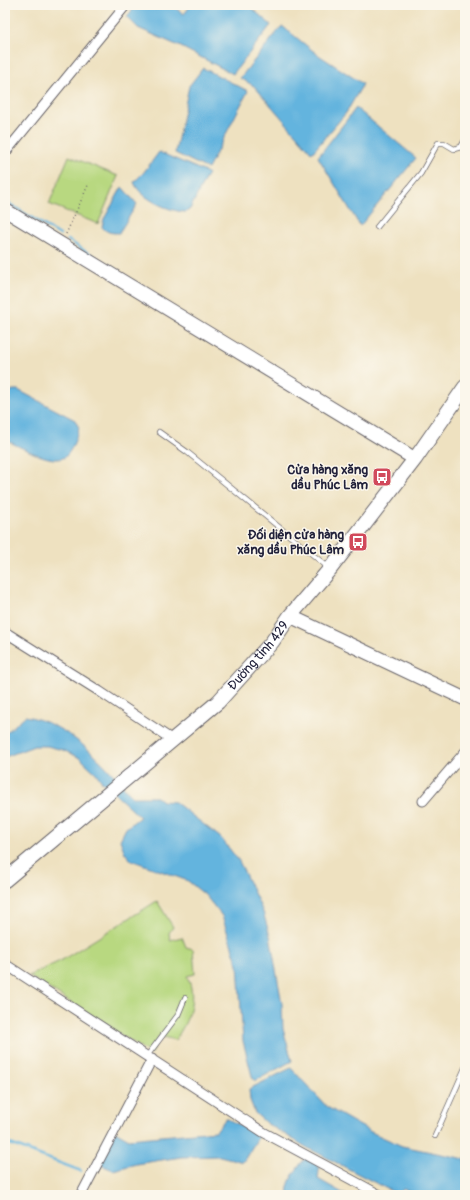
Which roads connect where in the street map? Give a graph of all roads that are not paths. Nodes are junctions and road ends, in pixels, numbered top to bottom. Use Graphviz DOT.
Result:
graph roads {
  1 [pos="126,5"];
  2 [pos="465,140"];
  3 [pos="5,153"];
  4 [pos="5,210"];
  5 [pos="378,227"];
  6 [pos="465,387"];
  7 [pos="159,432"];
  8 [pos="415,459"];
  9 [pos="330,569"];
  10 [pos="290,616"];
  11 [pos="5,632"];
  12 [pos="465,699"];
  13 [pos="171,739"];
  14 [pos="465,752"];
  15 [pos="423,801"];
  16 [pos="5,880"];
  17 [pos="5,964"];
  18 [pos="185,998"];
  19 [pos="149,1058"];
  20 [pos="465,1068"];
  21 [pos="435,1136"];
  22 [pos="81,1195"];
  23 [pos="380,1195"];
  1 -- 3 [label="street"];
  2 -- 5 [label="lane"];
  4 -- 8 [label="street"];
  6 -- 8 [label="main road, Đường tỉnh 429"];
  7 -- 9 [label="lane"];
  8 -- 9 [label="main road, Đường tỉnh 429"];
  9 -- 10 [label="main road, Đường tỉnh 429"];
  10 -- 12 [label="street"];
  10 -- 13 [label="main road, Đường tỉnh 429"];
  11 -- 13 [label="street"];
  13 -- 16 [label="main road, Đường tỉnh 429"];
  14 -- 15 [label="street"];
  17 -- 19 [label="street"];
  18 -- 19 [label="lane"];
  19 -- 22 [label="street"];
  19 -- 23 [label="street"];
  20 -- 21 [label="lane"];
}
